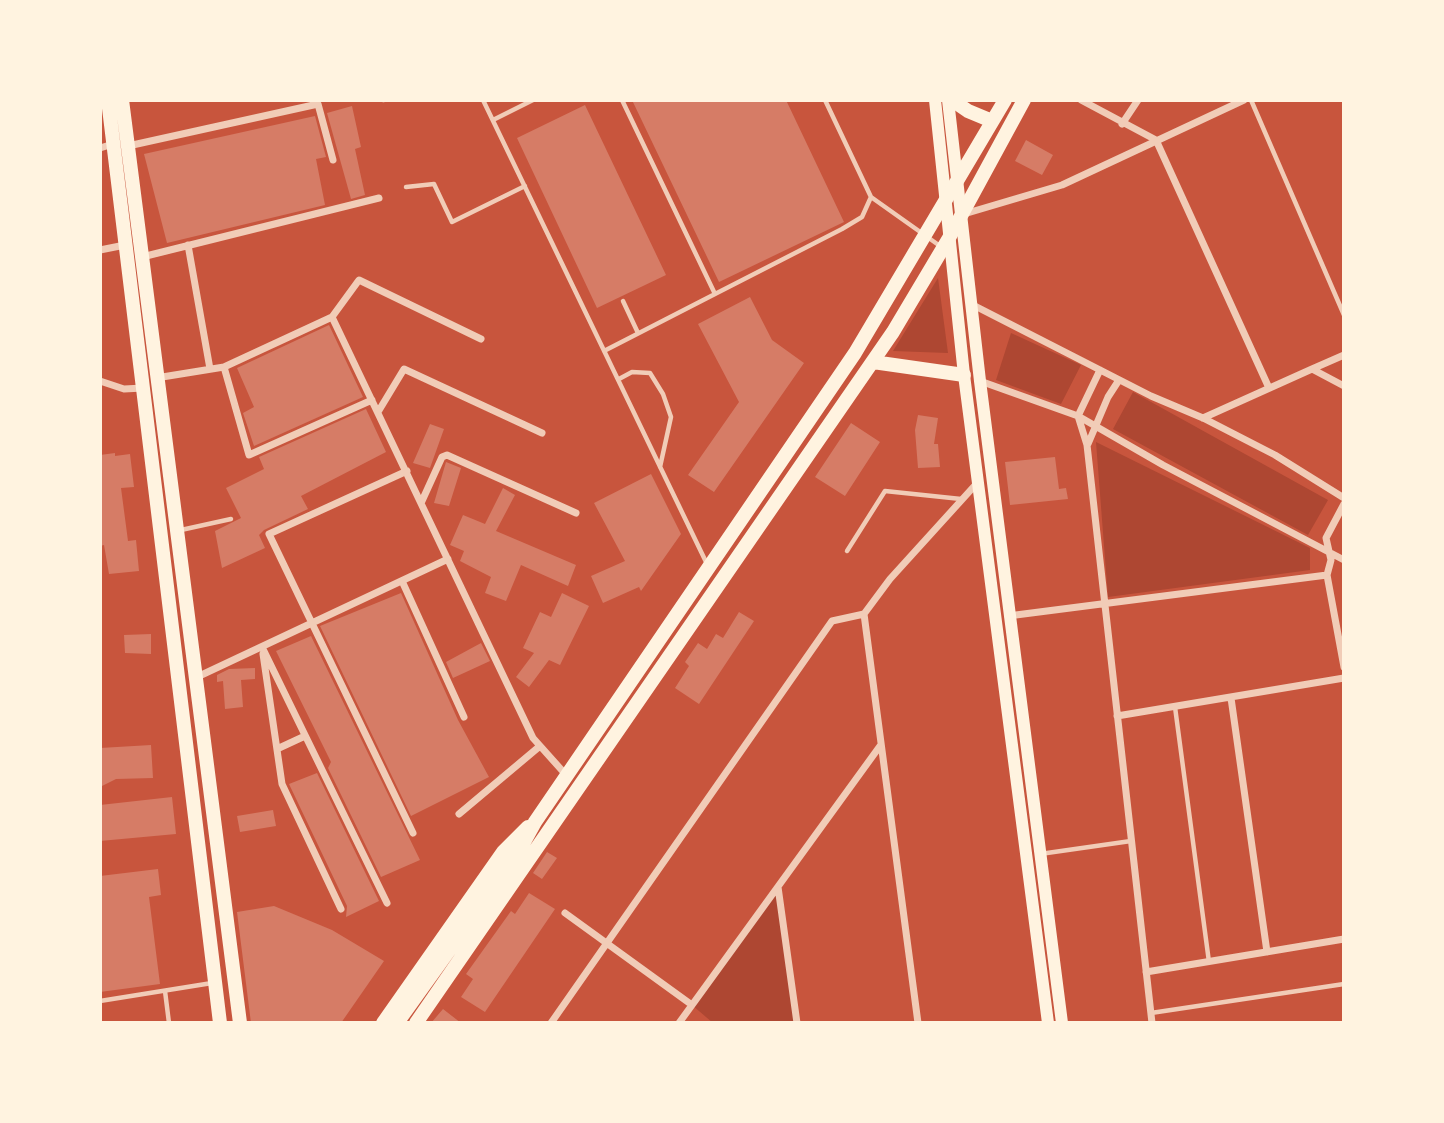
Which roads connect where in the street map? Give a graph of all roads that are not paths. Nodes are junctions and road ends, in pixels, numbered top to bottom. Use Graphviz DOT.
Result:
graph roads {
  1 [pos="108,100"];
  2 [pos="122,100"];
  3 [pos="483,100"];
  4 [pos="533,100"];
  5 [pos="622,100"];
  6 [pos="825,100"];
  7 [pos="935,100"];
  8 [pos="950,100"];
  9 [pos="1005,100"];
  10 [pos="1024,100"];
  11 [pos="1081,100"];
  12 [pos="1138,100"];
  13 [pos="1244,100"];
  14 [pos="1251,100"];
  15 [pos="493,120"];
  16 [pos="992,121"];
  17 [pos="1122,124"];
  18 [pos="1156,140"];
  19 [pos="114,146"];
  20 [pos="333,160"];
  21 [pos="957,182"];
  22 [pos="525,186"];
  23 [pos="406,187"];
  24 [pos="871,197"];
  25 [pos="379,198"];
  26 [pos="945,202"];
  27 [pos="962,215"];
  28 [pos="926,236"];
  29 [pos="946,243"];
  30 [pos="126,245"];
  31 [pos="188,245"];
  32 [pos="100,250"];
  33 [pos="141,257"];
  34 [pos="715,294"];
  35 [pos="623,301"];
  36 [pos="971,304"];
  37 [pos="1344,315"];
  38 [pos="332,317"];
  39 [pos="638,333"];
  40 [pos="481,338"];
  41 [pos="604,351"];
  42 [pos="1344,355"];
  43 [pos="873,362"];
  44 [pos="224,367"];
  45 [pos="210,369"];
  46 [pos="1312,369"];
  47 [pos="1100,370"];
  48 [pos="964,375"];
  49 [pos="156,378"];
  50 [pos="619,379"];
  51 [pos="1119,380"];
  52 [pos="100,381"];
  53 [pos="980,381"];
  54 [pos="1344,386"];
  55 [pos="143,388"];
  56 [pos="1269,388"];
  57 [pos="372,400"];
  58 [pos="378,412"];
  59 [pos="1078,416"];
  60 [pos="1203,418"];
  61 [pos="1096,425"];
  62 [pos="542,433"];
  63 [pos="1087,444"];
  64 [pos="660,467"];
  65 [pos="407,471"];
  66 [pos="978,481"];
  67 [pos="1344,498"];
  68 [pos="962,499"];
  69 [pos="422,501"];
  70 [pos="1344,504"];
  71 [pos="576,513"];
  72 [pos="231,519"];
  73 [pos="177,534"];
  74 [pos="160,540"];
  75 [pos="1344,550"];
  76 [pos="847,551"];
  77 [pos="1332,556"];
  78 [pos="449,559"];
  79 [pos="1344,561"];
  80 [pos="709,568"];
  81 [pos="1327,575"];
  82 [pos="402,581"];
  83 [pos="1105,604"];
  84 [pos="864,614"];
  85 [pos="1010,616"];
  86 [pos="996,618"];
  87 [pos="311,624"];
  88 [pos="262,646"];
  89 [pos="1344,667"];
  90 [pos="195,678"];
  91 [pos="1344,678"];
  92 [pos="1231,698"];
  93 [pos="1175,707"];
  94 [pos="1117,716"];
  95 [pos="464,717"];
  96 [pos="306,736"];
  97 [pos="880,745"];
  98 [pos="540,746"];
  99 [pos="277,749"];
  100 [pos="567,776"];
  101 [pos="458,814"];
  102 [pos="535,822"];
  103 [pos="413,833"];
  104 [pos="548,833"];
  105 [pos="1131,841"];
  106 [pos="1040,854"];
  107 [pos="519,864"];
  108 [pos="778,887"];
  109 [pos="387,903"];
  110 [pos="341,909"];
  111 [pos="565,912"];
  112 [pos="1344,939"];
  113 [pos="608,943"];
  114 [pos="1267,952"];
  115 [pos="1209,962"];
  116 [pos="1146,972"];
  117 [pos="235,979"];
  118 [pos="216,982"];
  119 [pos="1344,984"];
  120 [pos="165,991"];
  121 [pos="100,1001"];
  122 [pos="692,1005"];
  123 [pos="1150,1013"];
  124 [pos="169,1023"];
  125 [pos="220,1023"];
  126 [pos="240,1023"];
  127 [pos="383,1023"];
  128 [pos="397,1023"];
  129 [pos="416,1023"];
  130 [pos="426,1023"];
  131 [pos="551,1023"];
  132 [pos="679,1023"];
  133 [pos="797,1023"];
  134 [pos="918,1023"];
  135 [pos="1048,1023"];
  136 [pos="1062,1023"];
  137 [pos="1152,1023"];
  1 -- 19 [label="main road"];
  2 -- 19 [label="main road"];
  3 -- 15 [label="lane"];
  4 -- 15 [label="lane"];
  5 -- 34 [label="lane"];
  6 -- 24 [label="lane"];
  7 -- 26 [label="main road"];
  8 -- 16 [label="main road"];
  8 -- 21 [label="main road"];
  9 -- 16 [label="main road"];
  10 -- 27 [label="main road"];
  11 -- 17 [label="street"];
  12 -- 17 [label="street"];
  13 -- 18 [label="street"];
  14 -- 37 [label="lane"];
  15 -- 22 [label="lane"];
  16 -- 21 [label="main road"];
  17 -- 18 [label="street"];
  18 -- 27 [label="street"];
  18 -- 56 [label="street"];
  19 -- 20 [label="street"];
  19 -- 30 [label="main road"];
  19 -- 33 [label="main road"];
  21 -- 26 [label="main road"];
  21 -- 27 [label="main road"];
  22 -- 23 [label="lane"];
  22 -- 41 [label="lane"];
  24 -- 28 [label="lane"];
  24 -- 34 [label="lane"];
  25 -- 31 [label="street"];
  26 -- 28 [label="main road"];
  26 -- 29 [label="main road"];
  27 -- 29 [label="main road"];
  27 -- 36 [label="main road"];
  28 -- 29 [label="lane"];
  28 -- 80 [label="main road"];
  29 -- 43 [label="main road"];
  29 -- 48 [label="main road"];
  30 -- 32 [label="street"];
  30 -- 55 [label="main road"];
  31 -- 33 [label="street"];
  31 -- 45 [label="street"];
  33 -- 49 [label="main road"];
  34 -- 39 [label="lane"];
  35 -- 39 [label="lane"];
  36 -- 47 [label="street"];
  36 -- 53 [label="main road"];
  38 -- 40 [label="street"];
  38 -- 44 [label="street"];
  38 -- 57 [label="street"];
  39 -- 41 [label="lane"];
  41 -- 50 [label="lane"];
  42 -- 46 [label="street"];
  43 -- 48 [label="main road"];
  43 -- 104 [label="main road"];
  44 -- 45 [label="street"];
  44 -- 57 [label="street"];
  45 -- 49 [label="street"];
  46 -- 54 [label="street"];
  46 -- 56 [label="street"];
  47 -- 51 [label="street"];
  47 -- 59 [label="street"];
  48 -- 66 [label="main road"];
  49 -- 73 [label="main road"];
  50 -- 64 [label="lane"];
  50 -- 64 [label="lane"];
  51 -- 60 [label="street"];
  51 -- 61 [label="street"];
  52 -- 55 [label="street"];
  53 -- 59 [label="street"];
  53 -- 85 [label="main road"];
  55 -- 74 [label="main road"];
  56 -- 60 [label="street"];
  57 -- 58 [label="street"];
  58 -- 62 [label="street"];
  58 -- 65 [label="street"];
  59 -- 61 [label="street"];
  59 -- 63 [label="street"];
  60 -- 67 [label="street"];
  61 -- 63 [label="street"];
  61 -- 77 [label="street"];
  63 -- 83 [label="street"];
  64 -- 80 [label="lane"];
  65 -- 69 [label="street"];
  65 -- 87 [label="street"];
  66 -- 68 [label="street"];
  66 -- 86 [label="main road"];
  68 -- 76 [label="lane"];
  68 -- 84 [label="street"];
  69 -- 71 [label="street"];
  69 -- 78 [label="street"];
  70 -- 77 [label="street"];
  72 -- 73 [label="lane"];
  73 -- 74 [label="main road"];
  73 -- 90 [label="main road"];
  74 -- 118 [label="main road"];
  75 -- 77 [label="street"];
  77 -- 79 [label="street"];
  77 -- 81 [label="street"];
  78 -- 82 [label="street"];
  78 -- 98 [label="street"];
  80 -- 100 [label="main road"];
  81 -- 83 [label="street"];
  81 -- 89 [label="street"];
  82 -- 87 [label="street"];
  82 -- 95 [label="street"];
  83 -- 85 [label="street"];
  83 -- 94 [label="street"];
  84 -- 97 [label="street"];
  84 -- 113 [label="street"];
  85 -- 86 [label="street"];
  85 -- 106 [label="main road"];
  86 -- 135 [label="main road"];
  87 -- 88 [label="street"];
  87 -- 103 [label="street"];
  88 -- 90 [label="street"];
  88 -- 96 [label="street"];
  88 -- 99 [label="street"];
  90 -- 117 [label="main road"];
  91 -- 92 [label="street"];
  92 -- 93 [label="street"];
  92 -- 114 [label="street"];
  93 -- 94 [label="street"];
  93 -- 115 [label="lane"];
  94 -- 105 [label="street"];
  96 -- 99 [label="street"];
  96 -- 109 [label="street"];
  97 -- 108 [label="street"];
  97 -- 134 [label="street"];
  98 -- 100 [label="street"];
  98 -- 101 [label="street"];
  99 -- 110 [label="street"];
  100 -- 102 [label="main road"];
  102 -- 107 [label="main road"];
  102 -- 127 [label="main road"];
  104 -- 107 [label="main road"];
  104 -- 130 [label="main road"];
  105 -- 106 [label="lane"];
  105 -- 116 [label="street"];
  106 -- 136 [label="main road"];
  107 -- 128 [label="main road"];
  107 -- 129 [label="main road"];
  108 -- 122 [label="street"];
  108 -- 133 [label="street"];
  111 -- 113 [label="street"];
  112 -- 114 [label="street"];
  113 -- 122 [label="street"];
  113 -- 131 [label="street"];
  114 -- 115 [label="street"];
  115 -- 116 [label="street"];
  116 -- 123 [label="street"];
  117 -- 118 [label="main road"];
  117 -- 126 [label="main road"];
  118 -- 120 [label="lane"];
  118 -- 125 [label="main road"];
  119 -- 123 [label="lane"];
  120 -- 121 [label="lane"];
  120 -- 124 [label="lane"];
  122 -- 132 [label="street"];
  123 -- 137 [label="street"];
}
